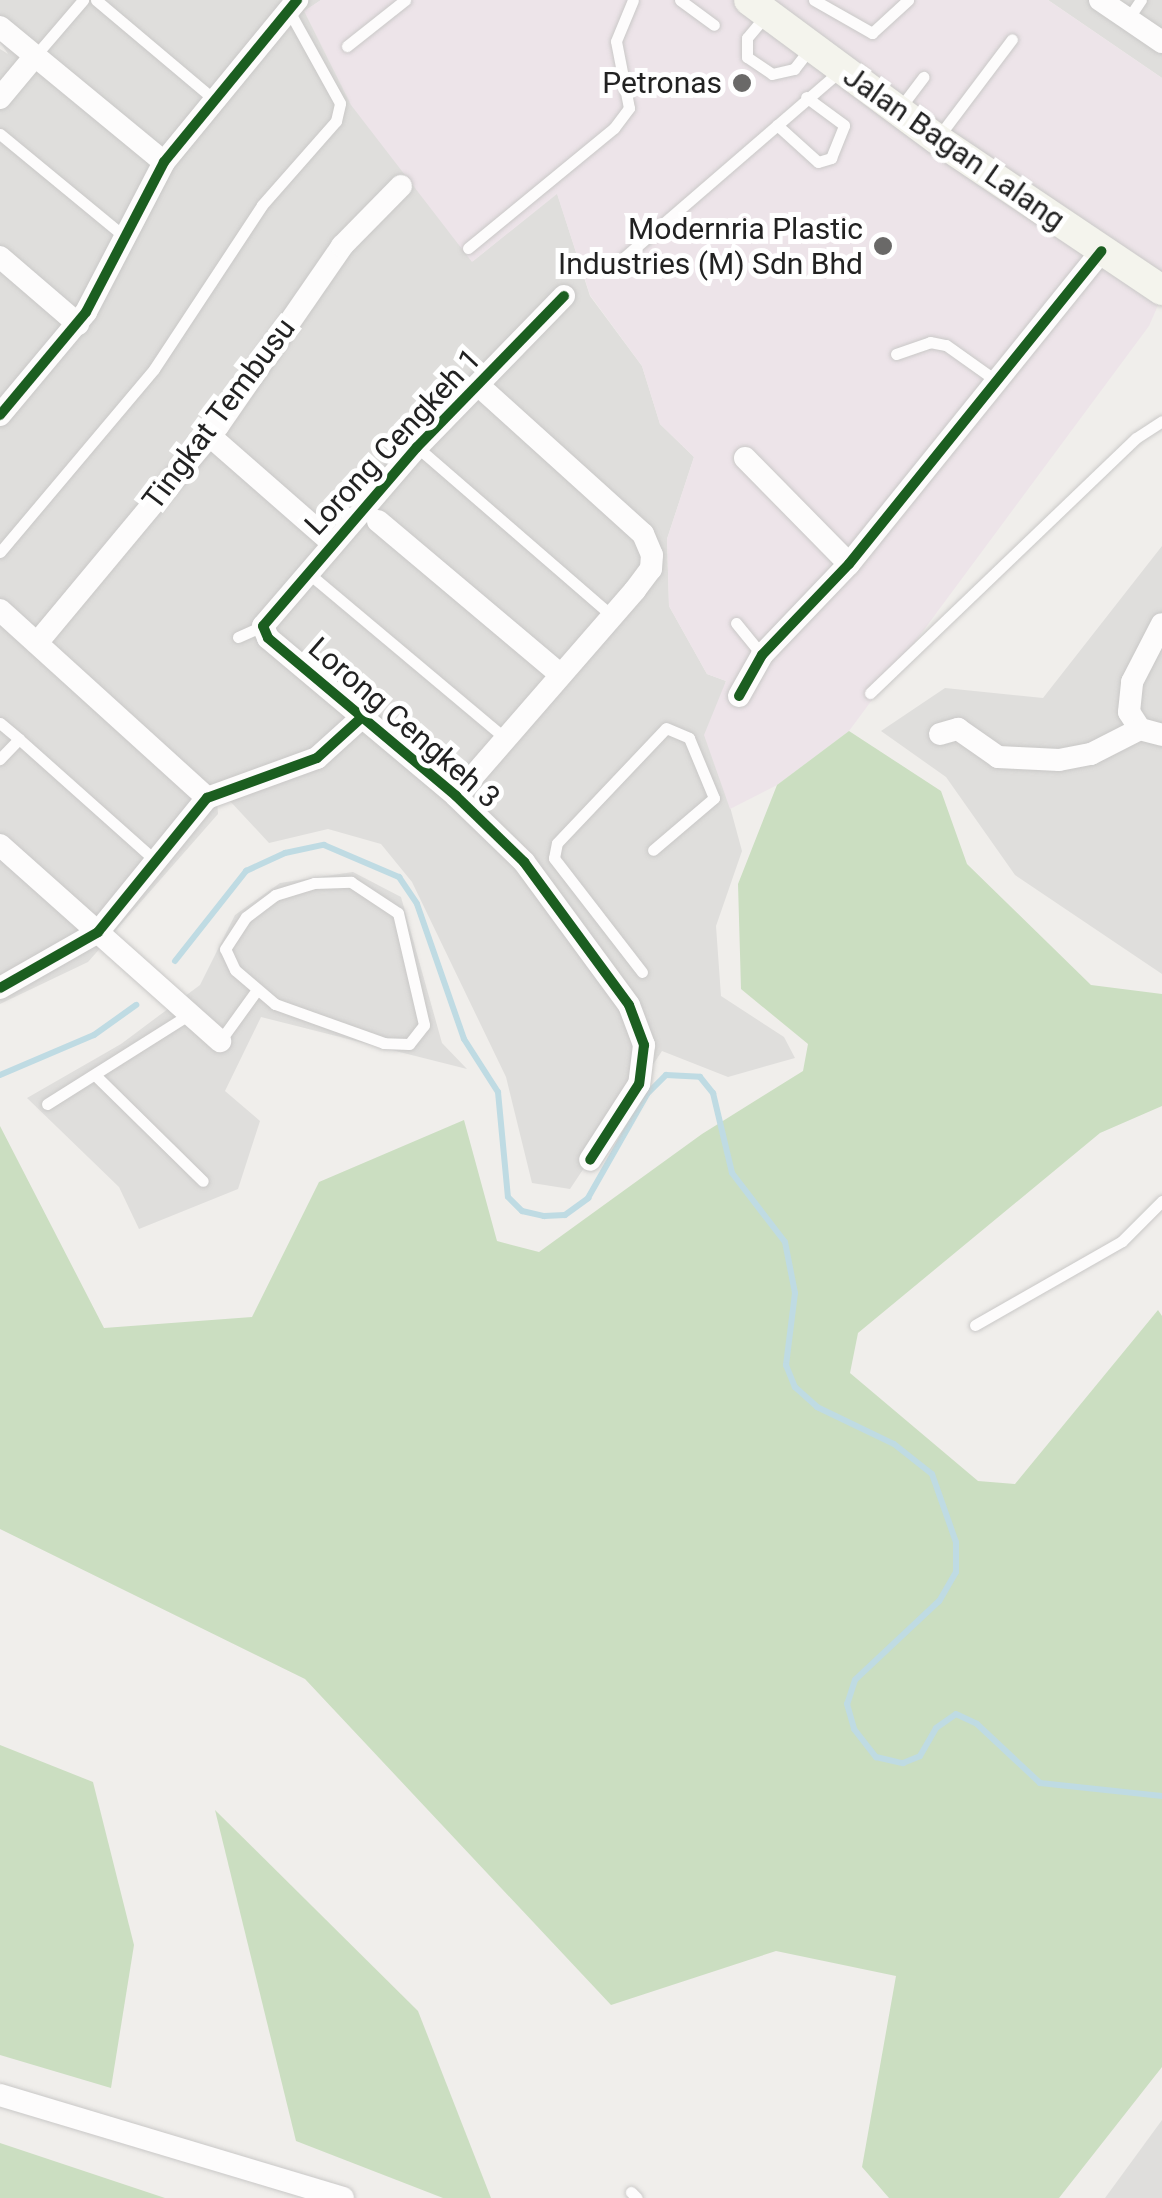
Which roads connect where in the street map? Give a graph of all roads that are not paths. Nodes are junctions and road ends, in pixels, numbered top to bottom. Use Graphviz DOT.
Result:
graph roads {
  1 [pos="83,0"];
  2 [pos="96,0"];
  3 [pos="405,0"];
  4 [pos="633,0"];
  5 [pos="680,0"];
  6 [pos="814,0"];
  7 [pos="908,0"];
  8 [pos="1100,0"];
  9 [pos="287,2"];
  10 [pos="754,4"];
  11 [pos="1134,9"];
  12 [pos="714,26"];
  13 [pos="0,27"];
  14 [pos="1012,39"];
  15 [pos="1162,42"];
  16 [pos="346,46"];
  17 [pos="811,47"];
  18 [pos="35,56"];
  19 [pos="841,70"];
  20 [pos="923,77"];
  21 [pos="211,97"];
  22 [pos="806,97"];
  23 [pos="0,98"];
  24 [pos="897,111"];
  25 [pos="777,125"];
  26 [pos="0,134"];
  27 [pos="937,140"];
  28 [pos="164,162"];
  29 [pos="401,186"];
  30 [pos="125,238"];
  31 [pos="468,248"];
  32 [pos="1102,251"];
  33 [pos="0,257"];
  34 [pos="614,266"];
  35 [pos="1162,290"];
  36 [pos="564,296"];
  37 [pos="78,324"];
  38 [pos="896,354"];
  39 [pos="996,380"];
  40 [pos="479,386"];
  41 [pos="0,415"];
  42 [pos="1162,421"];
  43 [pos="210,436"];
  44 [pos="418,447"];
  45 [pos="745,458"];
  46 [pos="378,521"];
  47 [pos="331,542"];
  48 [pos="0,552"];
  49 [pos="849,564"];
  50 [pos="307,572"];
  51 [pos="0,610"];
  52 [pos="612,616"];
  53 [pos="736,623"];
  54 [pos="1162,624"];
  55 [pos="263,626"];
  56 [pos="238,637"];
  57 [pos="37,643"];
  58 [pos="762,655"];
  59 [pos="560,675"];
  60 [pos="870,692"];
  61 [pos="739,696"];
  62 [pos="360,719"];
  63 [pos="0,723"];
  64 [pos="1151,732"];
  65 [pos="940,734"];
  66 [pos="19,739"];
  67 [pos="506,740"];
  68 [pos="0,759"];
  69 [pos="456,796"];
  70 [pos="207,798"];
  71 [pos="0,844"];
  72 [pos="654,850"];
  73 [pos="157,862"];
  74 [pos="592,905"];
  75 [pos="568,923"];
  76 [pos="98,932"];
  77 [pos="642,972"];
  78 [pos="0,988"];
  79 [pos="256,991"];
  80 [pos="190,1014"];
  81 [pos="220,1041"];
  82 [pos="95,1076"];
  83 [pos="48,1104"];
  84 [pos="590,1160"];
  85 [pos="203,1182"];
  86 [pos="1162,1201"];
  87 [pos="975,1325"];
  88 [pos="0,2096"];
  89 [pos="343,2198"];
  1 -- 18 [label="lane"];
  2 -- 21 [label="lane"];
  3 -- 16 [label="lane"];
  4 -- 31 [label="lane"];
  5 -- 12 [label="lane"];
  6 -- 7 [label="lane"];
  8 -- 11 [label="street"];
  9 -- 21 [label="street"];
  9 -- 48 [label="lane"];
  10 -- 17 [label="main road, Jalan Bagan Lalang"];
  10 -- 17 [label="lane"];
  11 -- 15 [label="street"];
  13 -- 18 [label="street"];
  14 -- 27 [label="lane"];
  17 -- 19 [label="main road, Jalan Bagan Lalang"];
  18 -- 23 [label="street"];
  18 -- 28 [label="street"];
  19 -- 22 [label="lane"];
  19 -- 24 [label="main road, Jalan Bagan Lalang"];
  20 -- 24 [label="lane"];
  21 -- 28 [label="street"];
  22 -- 25 [label="lane"];
  22 -- 25 [label="lane"];
  24 -- 27 [label="main road, Jalan Bagan Lalang"];
  25 -- 34 [label="lane"];
  26 -- 30 [label="lane"];
  27 -- 32 [label="main road, Jalan Bagan Lalang"];
  28 -- 30 [label="street"];
  29 -- 43 [label="street, Tingkat Tembusu"];
  30 -- 37 [label="street"];
  32 -- 35 [label="main road, Jalan Bagan Lalang"];
  32 -- 39 [label="street"];
  33 -- 37 [label="street"];
  36 -- 40 [label="street, Lorong Cengkeh 1"];
  37 -- 41 [label="street"];
  38 -- 39 [label="lane"];
  39 -- 49 [label="street"];
  40 -- 44 [label="street, Lorong Cengkeh 1"];
  40 -- 52 [label="street"];
  42 -- 60 [label="lane"];
  43 -- 47 [label="street"];
  43 -- 57 [label="street, Tingkat Tembusu"];
  44 -- 47 [label="street, Lorong Cengkeh 1"];
  44 -- 52 [label="lane"];
  45 -- 49 [label="street"];
  46 -- 59 [label="street"];
  47 -- 50 [label="street, Lorong Cengkeh 1"];
  49 -- 58 [label="street"];
  50 -- 55 [label="street, Lorong Cengkeh 1"];
  50 -- 67 [label="lane"];
  51 -- 57 [label="street"];
  52 -- 59 [label="street"];
  53 -- 58 [label="lane"];
  54 -- 64 [label="street"];
  55 -- 56 [label="lane, Lorong Cengkeh 1"];
  55 -- 62 [label="street, Lorong Cengkeh 3"];
  57 -- 70 [label="street"];
  58 -- 61 [label="street"];
  59 -- 67 [label="street"];
  62 -- 69 [label="street, Lorong Cengkeh 3"];
  62 -- 70 [label="street"];
  63 -- 66 [label="lane"];
  64 -- 65 [label="street"];
  66 -- 68 [label="lane"];
  66 -- 73 [label="lane"];
  67 -- 69 [label="street"];
  69 -- 75 [label="street, Lorong Cengkeh 3"];
  70 -- 73 [label="street"];
  71 -- 76 [label="street"];
  72 -- 74 [label="lane"];
  73 -- 76 [label="street"];
  74 -- 75 [label="lane"];
  74 -- 77 [label="lane"];
  75 -- 84 [label="street, Lorong Cengkeh 3"];
  76 -- 78 [label="street"];
  76 -- 80 [label="street"];
  79 -- 79 [label="lane"];
  79 -- 81 [label="lane"];
  80 -- 81 [label="street"];
  80 -- 82 [label="lane"];
  82 -- 83 [label="lane"];
  82 -- 85 [label="lane"];
  86 -- 87 [label="lane"];
  88 -- 89 [label="street"];
}
